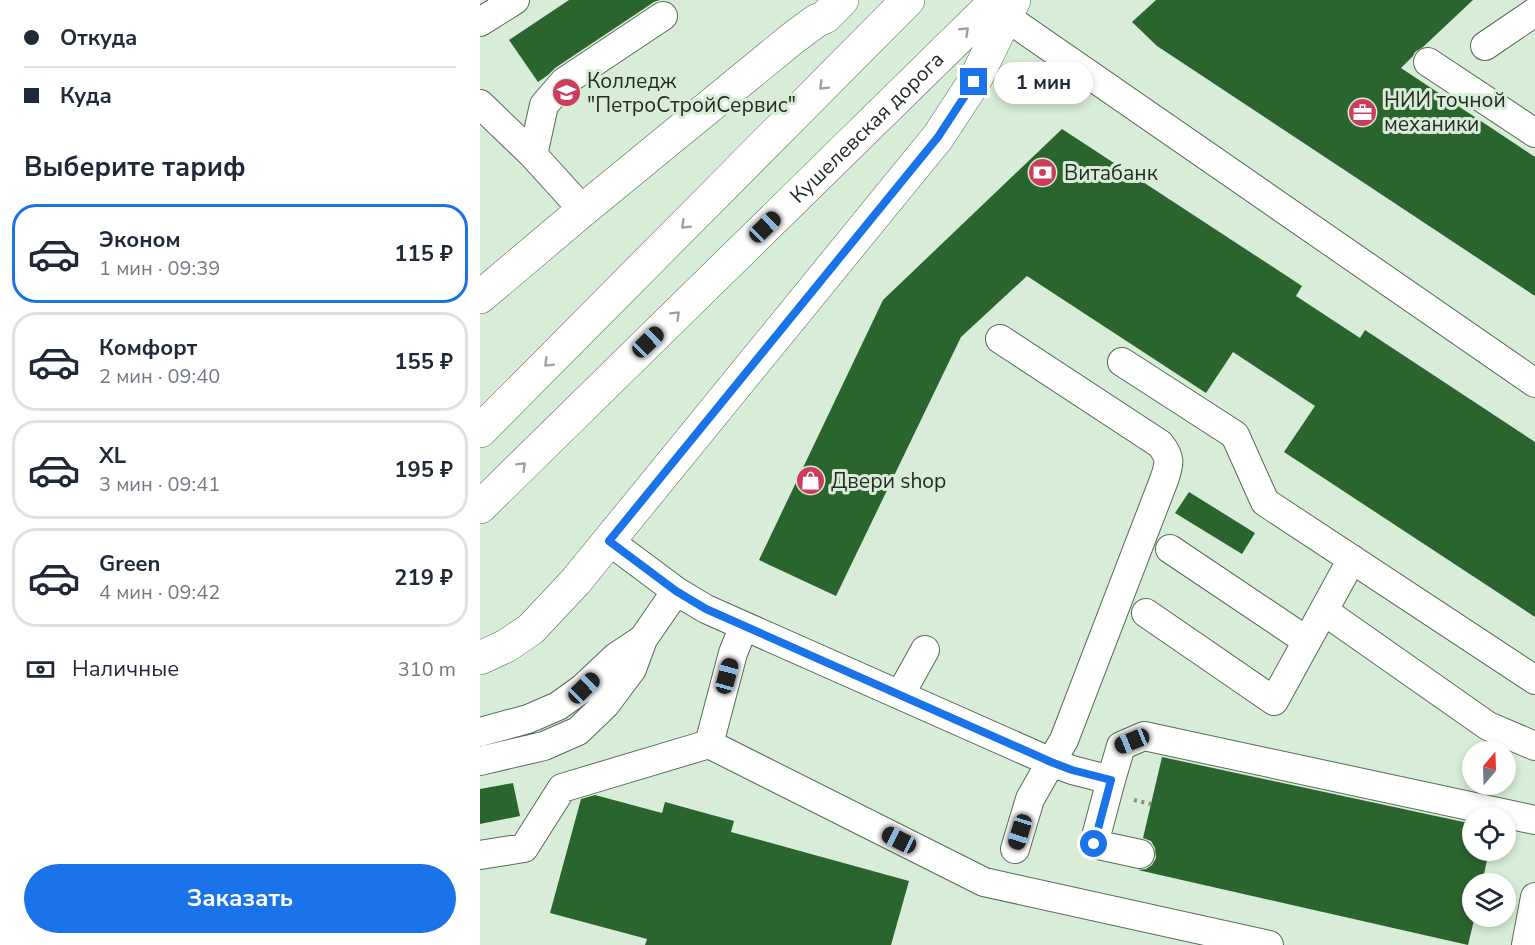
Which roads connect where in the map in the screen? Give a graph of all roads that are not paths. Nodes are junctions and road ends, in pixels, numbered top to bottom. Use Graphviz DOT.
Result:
graph roads {
  1 [pos="515,0"];
  2 [pos="908,0"];
  3 [pos="1006,6"];
  4 [pos="833,8"];
  5 [pos="1535,12"];
  6 [pos="663,16"];
  7 [pos="480,22"];
  8 [pos="1485,46"];
  9 [pos="855,53"];
  10 [pos="1428,62"];
  11 [pos="899,95"];
  12 [pos="480,104"];
  13 [pos="942,131"];
  14 [pos="1535,133"];
  15 [pos="533,155"];
  16 [pos="583,210"];
  17 [pos="480,297"];
  18 [pos="1000,339"];
  19 [pos="1122,362"];
  20 [pos="1535,382"];
  21 [pos="480,431"];
  22 [pos="480,507"];
  23 [pos="609,541"];
  24 [pos="1170,549"];
  25 [pos="1352,560"];
  26 [pos="676,591"];
  27 [pos="1324,611"];
  28 [pos="1146,613"];
  29 [pos="744,626"];
  30 [pos="643,639"];
  31 [pos="1307,641"];
  32 [pos="925,650"];
  33 [pos="480,658"];
  34 [pos="1535,680"];
  35 [pos="900,695"];
  36 [pos="480,732"];
  37 [pos="1533,739"];
  38 [pos="709,744"];
  39 [pos="480,761"];
  40 [pos="1051,762"];
  41 [pos="1111,780"];
  42 [pos="1535,820"];
  43 [pos="1015,849"];
  44 [pos="1140,854"];
  45 [pos="480,855"];
  46 [pos="1535,897"];
  47 [pos="1269,945"];
  48 [pos="1526,945"];
  1 -- 7 [label="lane"];
  2 -- 9 [label="main road"];
  11 -- 3 [label="main road, Кушелевская дорога, one-way"];
  3 -- 13 [label="main road"];
  3 -- 20 [label="lane"];
  4 -- 9 [label="main road"];
  4 -- 16 [label="main road"];
  5 -- 8 [label="lane"];
  6 -- 15 [label="lane"];
  9 -- 21 [label="main road, one-way"];
  10 -- 14 [label="lane"];
  11 -- 13 [label="main road"];
  22 -- 11 [label="main road, Кушелевская дорога, one-way"];
  12 -- 15 [label="lane"];
  13 -- 23 [label="main road"];
  15 -- 16 [label="lane"];
  16 -- 17 [label="main road"];
  18 -- 40 [label="lane"];
  19 -- 25 [label="lane"];
  23 -- 26 [label="lane"];
  23 -- 33 [label="main road"];
  24 -- 31 [label="lane"];
  25 -- 27 [label="lane"];
  25 -- 34 [label="lane"];
  26 -- 29 [label="lane"];
  26 -- 30 [label="lane"];
  27 -- 31 [label="lane"];
  27 -- 37 [label="lane"];
  28 -- 31 [label="lane"];
  29 -- 35 [label="lane"];
  29 -- 38 [label="lane"];
  30 -- 36 [label="lane"];
  30 -- 39 [label="lane"];
  32 -- 35 [label="lane"];
  35 -- 40 [label="lane"];
  38 -- 45 [label="lane"];
  38 -- 47 [label="lane"];
  40 -- 41 [label="lane"];
  40 -- 43 [label="lane"];
  41 -- 42 [label="lane"];
  41 -- 44 [label="lane"];
  46 -- 48 [label="lane"];
}
